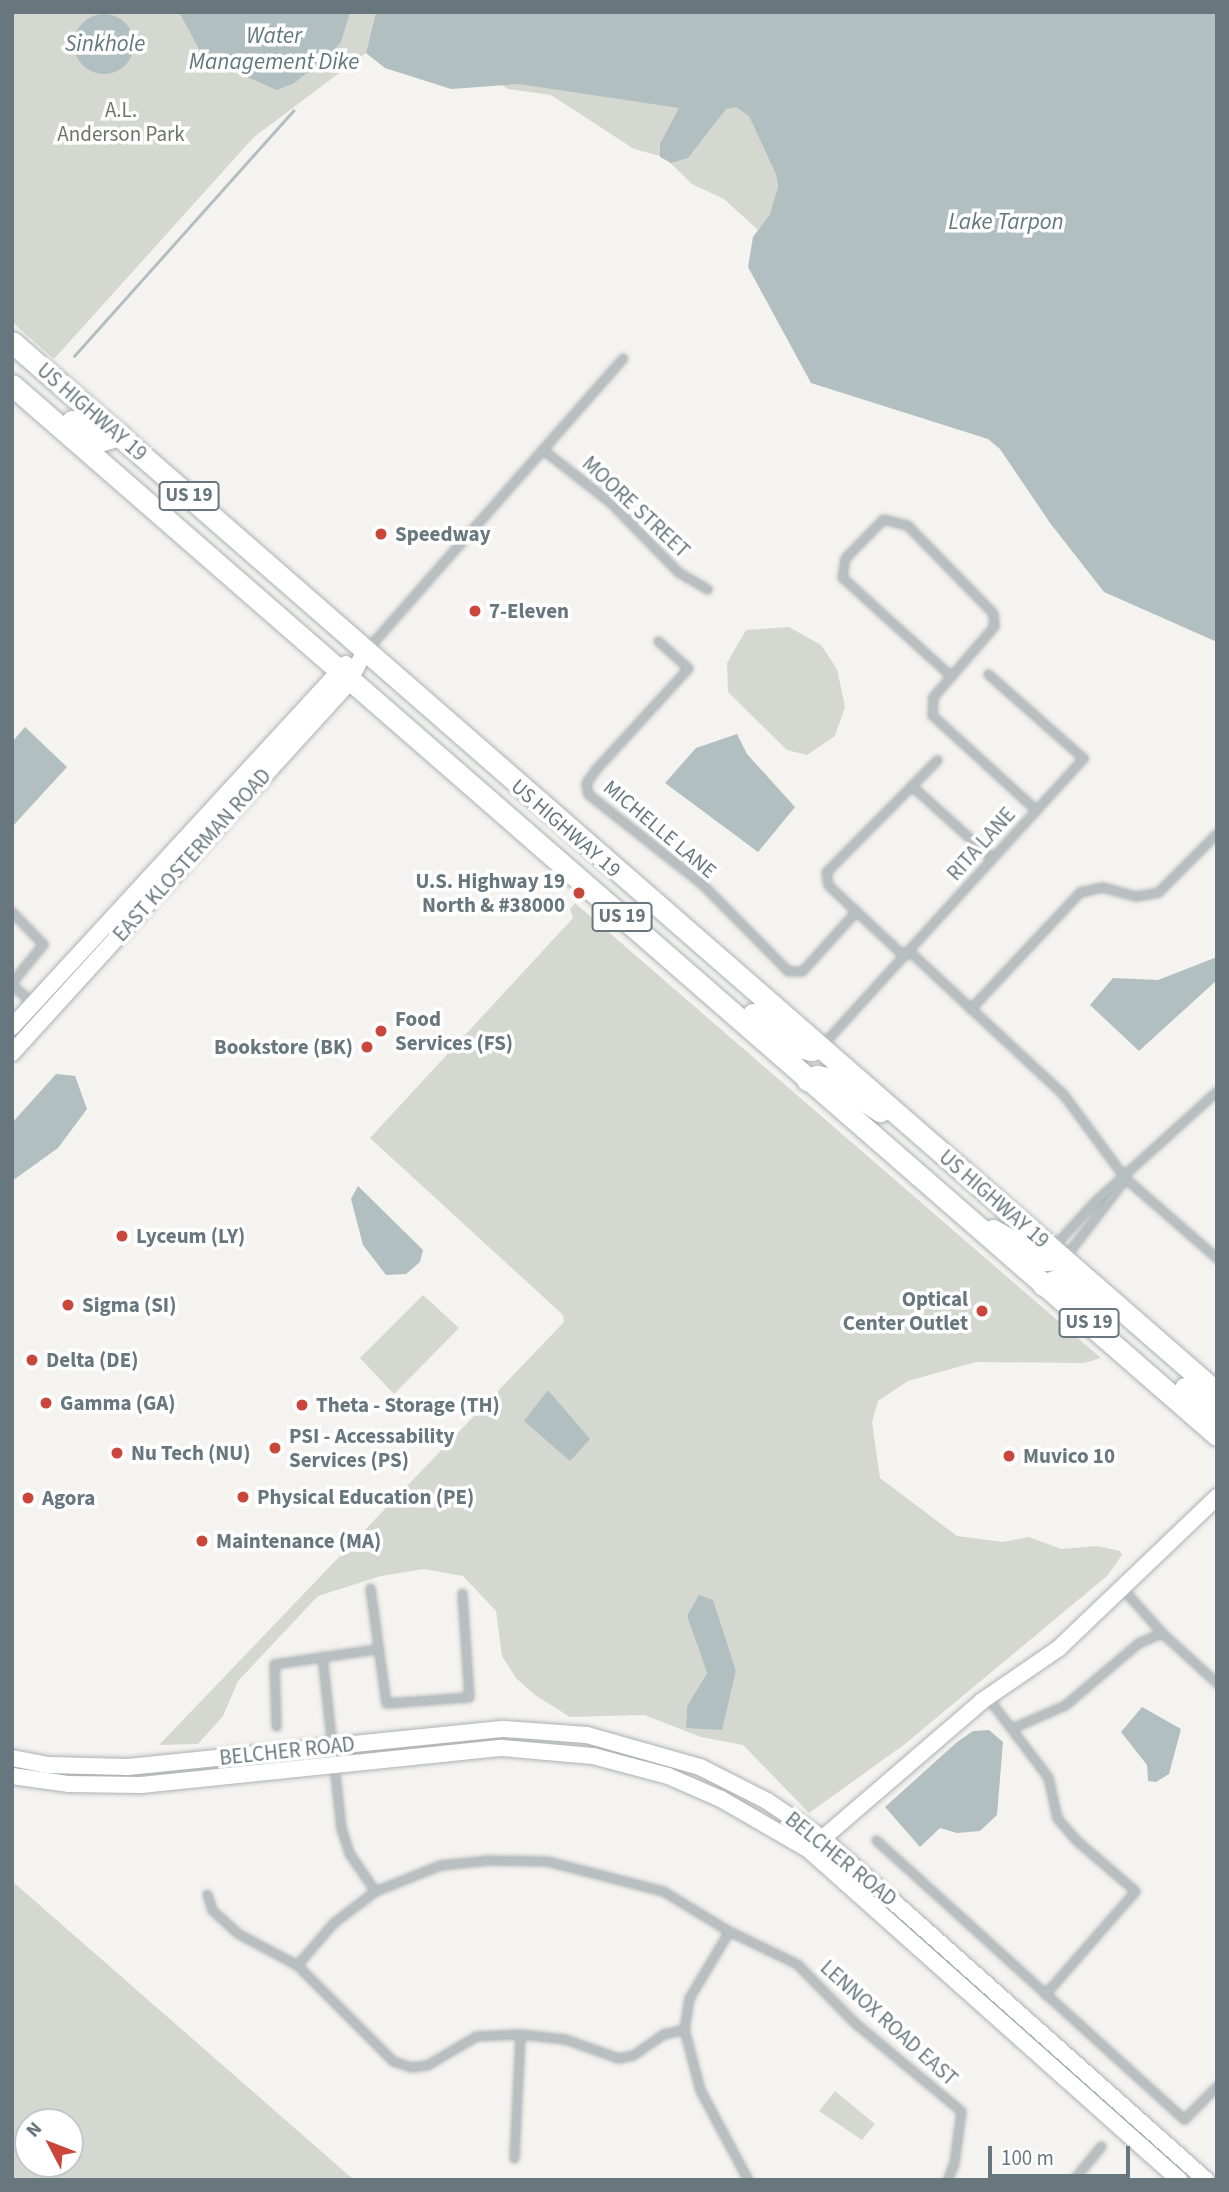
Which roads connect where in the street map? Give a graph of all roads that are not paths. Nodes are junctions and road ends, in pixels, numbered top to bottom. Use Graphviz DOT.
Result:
graph roads {
  1 [pos="12,342"];
  2 [pos="623,359"];
  3 [pos="12,383"];
  4 [pos="120,435"];
  5 [pos="542,449"];
  6 [pos="707,589"];
  7 [pos="658,641"];
  8 [pos="365,651"];
  9 [pos="988,674"];
  10 [pos="343,676"];
  11 [pos="951,676"];
  12 [pos="937,760"];
  13 [pos="914,788"];
  14 [pos="1036,810"];
  15 [pos="1217,833"];
  16 [pos="992,858"];
  17 [pos="856,911"];
  18 [pos="12,912"];
  19 [pos="629,923"];
  20 [pos="906,953"];
  21 [pos="12,983"];
  22 [pos="33,1003"];
  23 [pos="970,1009"];
  24 [pos="46,1015"];
  25 [pos="12,1027"];
  26 [pos="820,1047"];
  27 [pos="12,1054"];
  28 [pos="807,1080"];
  29 [pos="1217,1091"];
  30 [pos="915,1130"];
  31 [pos="1125,1178"];
  32 [pos="960,1213"];
  33 [pos="1057,1254"];
  34 [pos="1217,1258"];
  35 [pos="1043,1285"];
  36 [pos="1163,1346"];
  37 [pos="1124,1352"];
  38 [pos="1217,1393"];
  39 [pos="1217,1415"];
  40 [pos="1217,1435"];
  41 [pos="1217,1497"];
  42 [pos="370,1588"];
  43 [pos="1123,1589"];
  44 [pos="462,1593"];
  45 [pos="1162,1633"];
  46 [pos="376,1649"];
  47 [pos="322,1656"];
  48 [pos="1217,1683"];
  49 [pos="987,1698"];
  50 [pos="276,1726"];
  51 [pos="1012,1728"];
  52 [pos="330,1746"];
  53 [pos="12,1758"];
  54 [pos="332,1764"];
  55 [pos="12,1776"];
  56 [pos="822,1838"];
  57 [pos="876,1840"];
  58 [pos="808,1850"];
  59 [pos="375,1891"];
  60 [pos="207,1894"];
  61 [pos="729,1931"];
  62 [pos="297,1965"];
  63 [pos="1045,1994"];
  64 [pos="684,2029"];
  65 [pos="520,2034"];
  66 [pos="1217,2086"];
  67 [pos="1101,2146"];
  68 [pos="513,2158"];
  69 [pos="748,2180"];
  70 [pos="947,2180"];
  71 [pos="1073,2180"];
  72 [pos="1179,2180"];
  73 [pos="1206,2180"];
  1 -- 4 [label="highway, US HIGHWAY 19 / US 19"];
  2 -- 5 [label="street, EAST KLOSTERMAN ROAD"];
  3 -- 4 [label="highway"];
  3 -- 10 [label="highway, US HIGHWAY 19 / US 19"];
  4 -- 8 [label="highway, US HIGHWAY 19 / US 19"];
  5 -- 6 [label="street, MOORE STREET"];
  5 -- 8 [label="street, EAST KLOSTERMAN ROAD"];
  7 -- 17 [label="street, MICHELLE LANE"];
  8 -- 10 [label="main road, EAST KLOSTERMAN ROAD"];
  8 -- 26 [label="highway, US HIGHWAY 19 / US 19"];
  9 -- 14 [label="street, RITA LANE"];
  10 -- 19 [label="highway, US HIGHWAY 19 / US 19"];
  10 -- 22 [label="main road, EAST KLOSTERMAN ROAD"];
  10 -- 24 [label="main road, EAST KLOSTERMAN ROAD"];
  11 -- 11 [label="street"];
  11 -- 14 [label="street"];
  12 -- 13 [label="street"];
  13 -- 16 [label="street"];
  13 -- 17 [label="street"];
  14 -- 16 [label="street, RITA LANE"];
  15 -- 23 [label="street"];
  16 -- 20 [label="street, RITA LANE"];
  17 -- 20 [label="street"];
  18 -- 21 [label="street"];
  19 -- 26 [label="highway"];
  19 -- 28 [label="highway, US HIGHWAY 19 / US 19"];
  20 -- 23 [label="street"];
  20 -- 26 [label="street, RITA LANE"];
  21 -- 22 [label="street"];
  22 -- 24 [label="street"];
  22 -- 25 [label="main road, EAST KLOSTERMAN ROAD"];
  23 -- 31 [label="street"];
  24 -- 27 [label="main road, EAST KLOSTERMAN ROAD"];
  26 -- 30 [label="highway, US HIGHWAY 19 / US 19"];
  28 -- 30 [label="highway"];
  28 -- 32 [label="highway, US HIGHWAY 19 / US 19"];
  29 -- 31 [label="street"];
  30 -- 33 [label="highway, US HIGHWAY 19 / US 19"];
  31 -- 33 [label="street"];
  31 -- 33 [label="street"];
  31 -- 34 [label="street"];
  32 -- 33 [label="highway"];
  32 -- 35 [label="highway, US HIGHWAY 19 / US 19"];
  33 -- 36 [label="highway, US HIGHWAY 19 / US 19"];
  35 -- 36 [label="highway"];
  35 -- 37 [label="highway, US HIGHWAY 19 / US 19"];
  36 -- 38 [label="highway, US HIGHWAY 19 / US 19"];
  37 -- 39 [label="highway"];
  37 -- 40 [label="highway, US HIGHWAY 19 / US 19"];
  41 -- 43 [label="main road"];
  42 -- 46 [label="street"];
  43 -- 45 [label="street"];
  43 -- 49 [label="main road"];
  44 -- 46 [label="street"];
  45 -- 48 [label="street"];
  45 -- 51 [label="street"];
  46 -- 47 [label="street"];
  47 -- 50 [label="street"];
  47 -- 52 [label="street"];
  49 -- 51 [label="street"];
  49 -- 56 [label="main road"];
  51 -- 63 [label="street"];
  52 -- 53 [label="main road, BELCHER ROAD"];
  52 -- 54 [label="street"];
  52 -- 56 [label="main road, BELCHER ROAD"];
  54 -- 55 [label="main road, BELCHER ROAD"];
  54 -- 58 [label="main road, BELCHER ROAD"];
  54 -- 59 [label="street"];
  56 -- 58 [label="main road"];
  56 -- 73 [label="main road, BELCHER ROAD"];
  57 -- 63 [label="street"];
  58 -- 72 [label="main road, BELCHER ROAD"];
  59 -- 61 [label="street"];
  59 -- 62 [label="street"];
  60 -- 62 [label="street"];
  61 -- 64 [label="street"];
  61 -- 70 [label="street, LENNOX ROAD EAST"];
  62 -- 65 [label="street"];
  63 -- 66 [label="street"];
  64 -- 65 [label="street"];
  64 -- 69 [label="street"];
  65 -- 68 [label="street"];
  67 -- 71 [label="street"];
}
